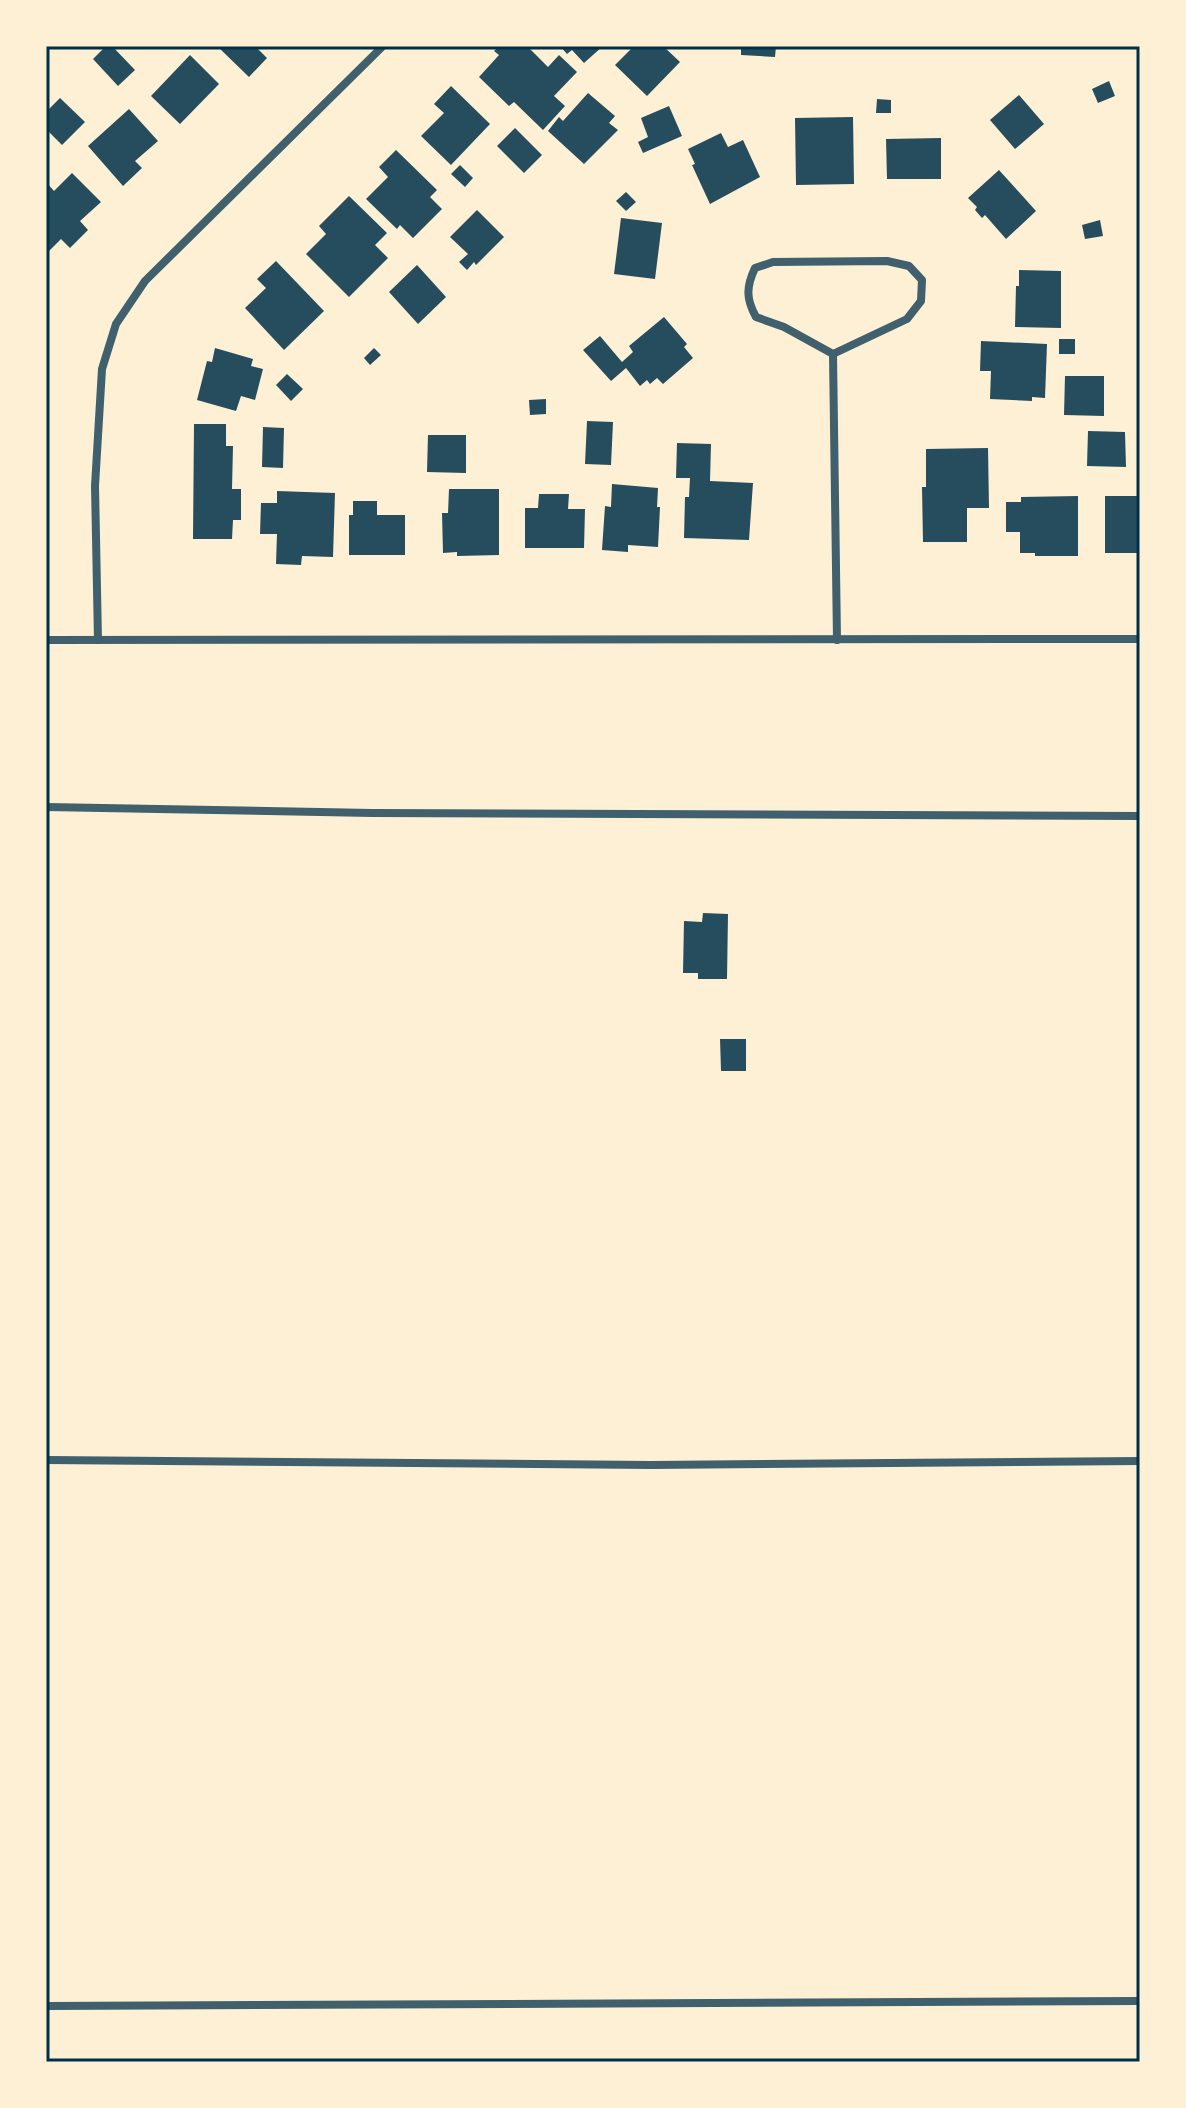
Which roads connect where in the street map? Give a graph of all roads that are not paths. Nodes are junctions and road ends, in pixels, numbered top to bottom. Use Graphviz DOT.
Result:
graph roads {
  1 [pos="383,46"];
  2 [pos="833,354"];
  3 [pos="1140,639"];
  4 [pos="46,640"];
  5 [pos="98,640"];
  6 [pos="837,640"];
  7 [pos="46,807"];
  8 [pos="1140,816"];
  9 [pos="46,1460"];
  10 [pos="1140,1461"];
  11 [pos="1140,2001"];
  12 [pos="46,2006"];
  1 -- 5 [label="street"];
  2 -- 2 [label="street"];
  2 -- 6 [label="street"];
  3 -- 6 [label="street"];
  4 -- 5 [label="street"];
  5 -- 6 [label="street"];
  7 -- 8 [label="street"];
  9 -- 10 [label="street"];
  11 -- 12 [label="street"];
}
